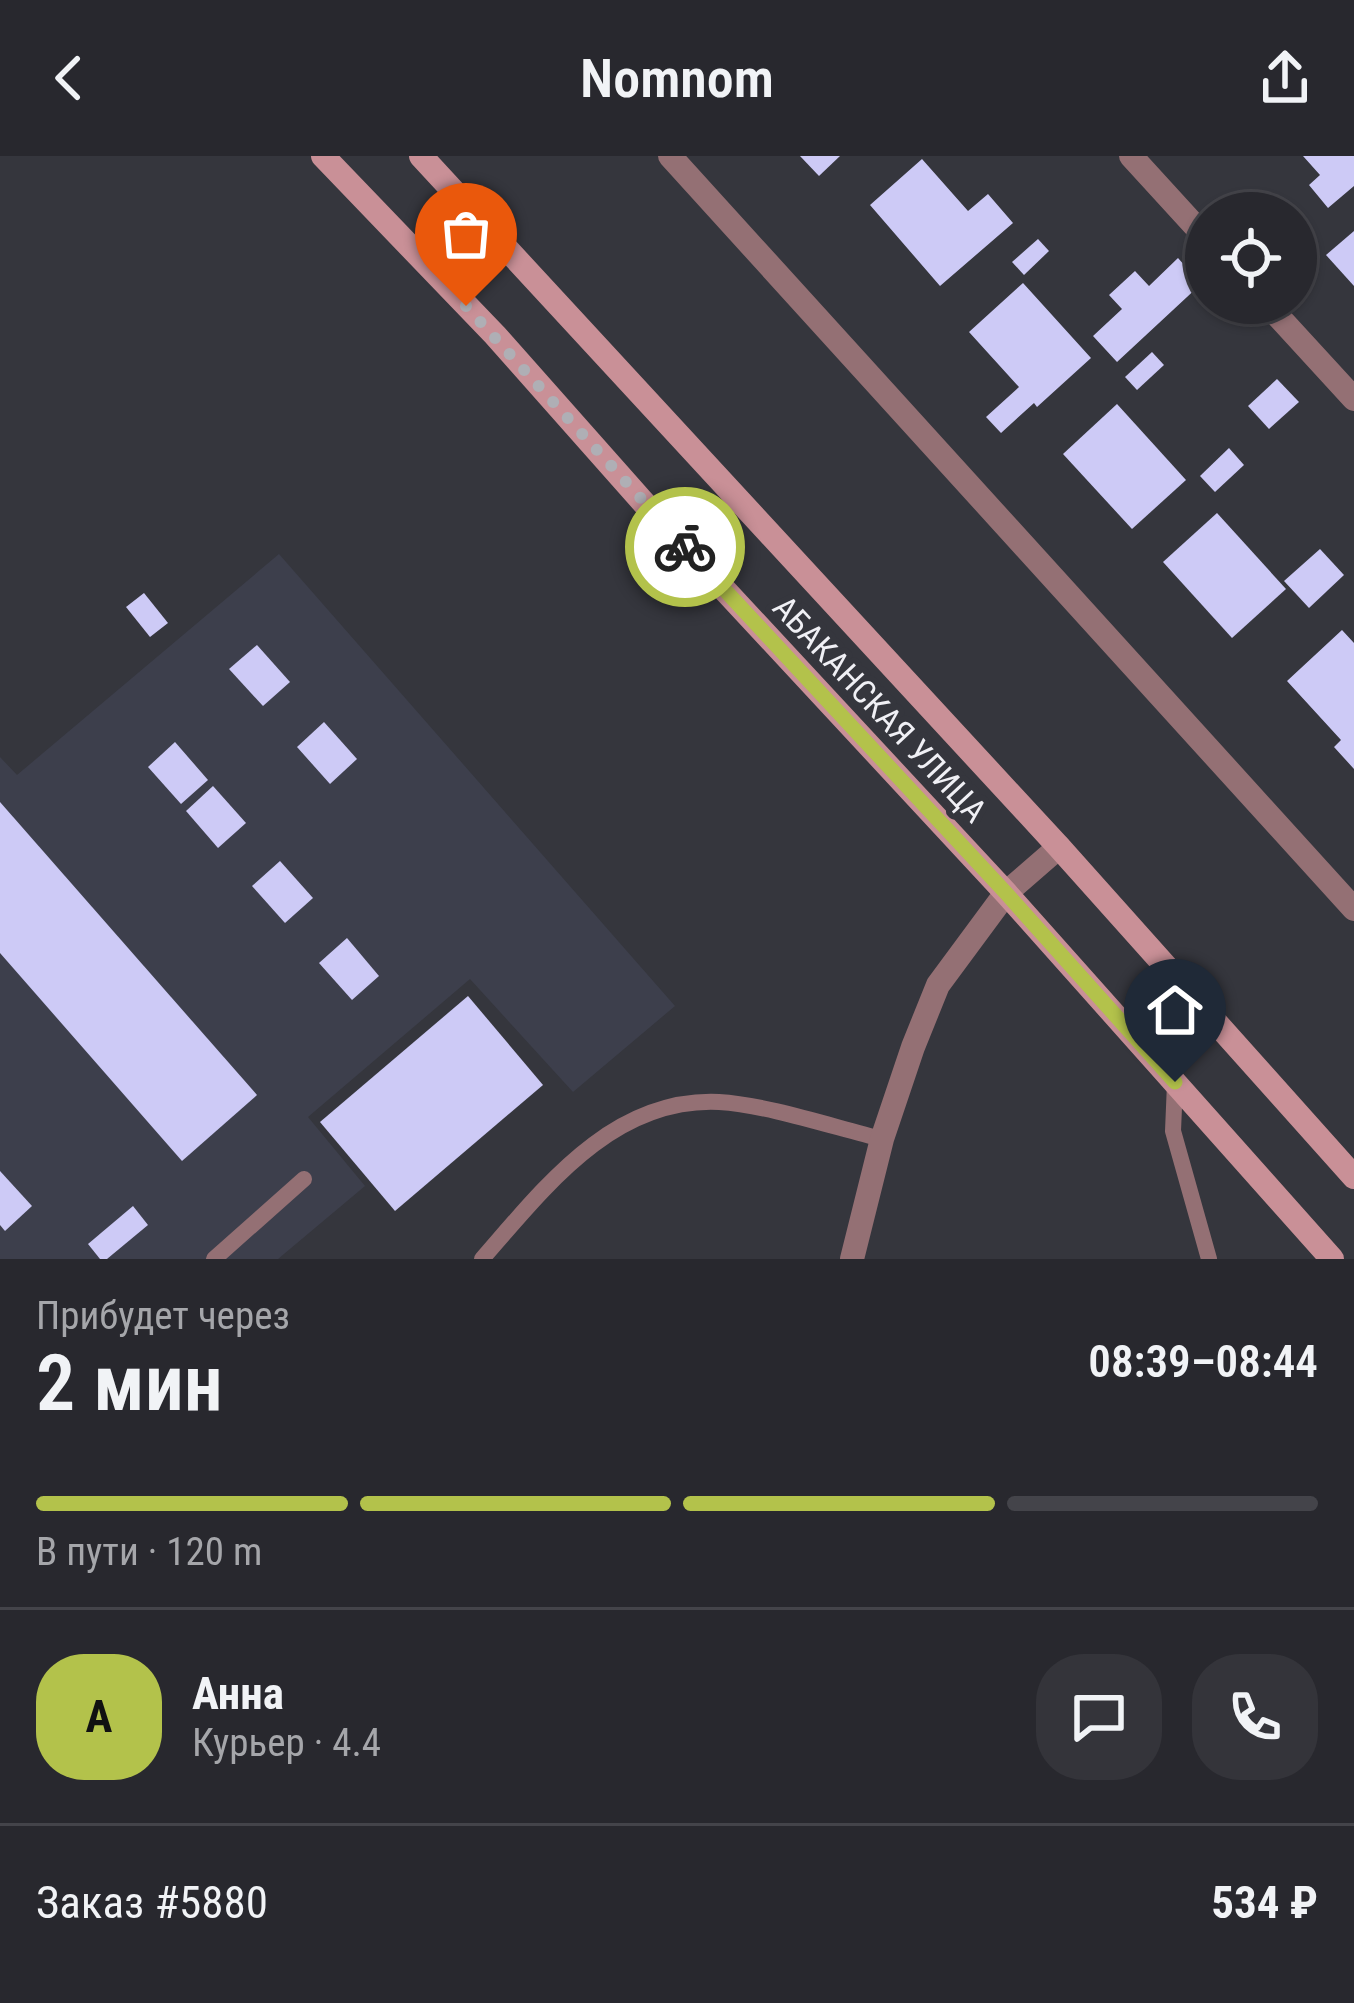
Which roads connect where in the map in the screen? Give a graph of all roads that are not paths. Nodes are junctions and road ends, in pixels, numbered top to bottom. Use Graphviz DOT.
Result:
graph roads {
  1 [pos="323,156"];
  2 [pos="421,156"];
  3 [pos="670,156"];
  4 [pos="1131,156"];
  5 [pos="1185,215"];
  6 [pos="1285,324"];
  7 [pos="1354,399"];
  8 [pos="1058,847"];
  9 [pos="1006,893"];
  10 [pos="1354,909"];
  11 [pos="1175,1082"];
  12 [pos="882,1139"];
  13 [pos="1354,1177"];
  14 [pos="304,1179"];
  15 [pos="1211,1256"];
  16 [pos="214,1259"];
  17 [pos="482,1259"];
  18 [pos="852,1259"];
  19 [pos="1332,1259"];
  1 -- 9 [label="main road, АБАКАНСКАЯ УЛИЦА"];
  2 -- 8 [label="main road, АБАКАНСКАЯ УЛИЦА"];
  3 -- 10 [label="street"];
  4 -- 5 [label="street"];
  6 -- 7 [label="street"];
  8 -- 9 [label="street"];
  8 -- 13 [label="main road, АБАКАНСКАЯ УЛИЦА"];
  9 -- 11 [label="main road, АБАКАНСКАЯ УЛИЦА"];
  9 -- 12 [label="street"];
  11 -- 15 [label="lane"];
  11 -- 19 [label="main road, АБАКАНСКАЯ УЛИЦА"];
  12 -- 17 [label="lane"];
  12 -- 18 [label="street"];
  14 -- 16 [label="lane"];
}
